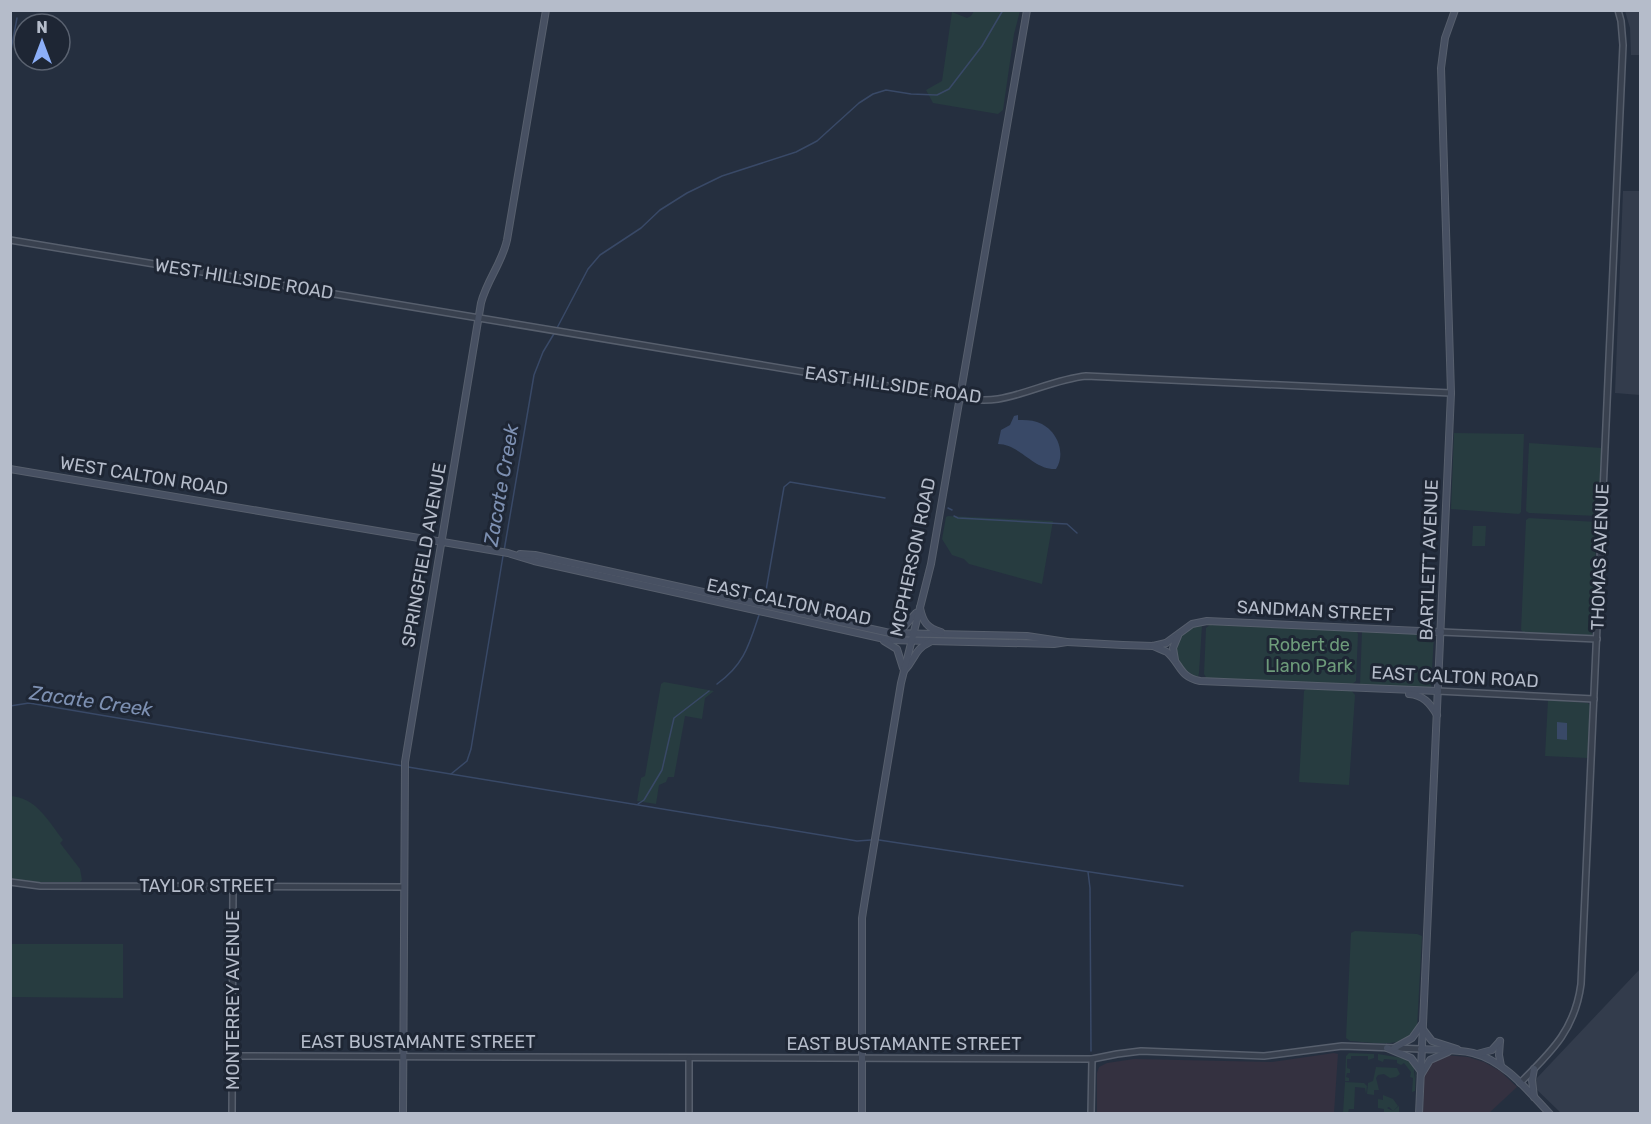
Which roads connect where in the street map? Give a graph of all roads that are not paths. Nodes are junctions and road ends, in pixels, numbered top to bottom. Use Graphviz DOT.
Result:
graph roads {
  1 [pos="546,10"];
  2 [pos="1027,10"];
  3 [pos="1455,10"];
  4 [pos="1618,10"];
  5 [pos="10,240"];
  6 [pos="478,318"];
  7 [pos="1451,393"];
  8 [pos="960,398"];
  9 [pos="10,469"];
  10 [pos="273,512"];
  11 [pos="441,541"];
  12 [pos="920,608"];
  13 [pos="830,623"];
  14 [pos="849,624"];
  15 [pos="843,629"];
  16 [pos="1441,632"];
  17 [pos="890,633"];
  18 [pos="947,633"];
  19 [pos="1179,633"];
  20 [pos="876,637"];
  21 [pos="911,638"];
  22 [pos="1026,639"];
  23 [pos="1597,639"];
  24 [pos="933,641"];
  25 [pos="1166,643"];
  26 [pos="1153,646"];
  27 [pos="1173,648"];
  28 [pos="1166,651"];
  29 [pos="1177,665"];
  30 [pos="903,671"];
  31 [pos="1382,689"];
  32 [pos="1438,691"];
  33 [pos="1594,699"];
  34 [pos="1437,716"];
  35 [pos="10,882"];
  36 [pos="233,886"];
  37 [pos="404,887"];
  38 [pos="1422,1025"];
  39 [pos="1390,1048"];
  40 [pos="1421,1049"];
  41 [pos="1452,1050"];
  42 [pos="1462,1051"];
  43 [pos="1476,1054"];
  44 [pos="233,1056"];
  45 [pos="404,1058"];
  46 [pos="689,1059"];
  47 [pos="862,1059"];
  48 [pos="1092,1059"];
  49 [pos="1501,1065"];
  50 [pos="1534,1069"];
  51 [pos="1420,1071"];
  52 [pos="1420,1079"];
  53 [pos="1520,1083"];
  54 [pos="1534,1098"];
  55 [pos="232,1113"];
  56 [pos="404,1113"];
  57 [pos="689,1113"];
  58 [pos="862,1113"];
  59 [pos="1091,1113"];
  60 [pos="1419,1113"];
  61 [pos="1550,1113"];
  1 -- 6 [label="main road, SPRINGFIELD AVENUE"];
  2 -- 8 [label="main road, MCPHERSON ROAD"];
  3 -- 7 [label="main road, BARTLETT AVENUE"];
  4 -- 23 [label="street, THOMAS AVENUE"];
  5 -- 6 [label="street, WEST HILLSIDE ROAD"];
  6 -- 8 [label="street, EAST HILLSIDE ROAD"];
  6 -- 11 [label="main road, SPRINGFIELD AVENUE"];
  7 -- 8 [label="street, EAST HILLSIDE ROAD"];
  7 -- 16 [label="main road, BARTLETT AVENUE"];
  8 -- 12 [label="main road, MCPHERSON ROAD"];
  9 -- 10 [label="main road, WEST CALTON ROAD"];
  10 -- 11 [label="main road, EAST CALTON ROAD"];
  11 -- 13 [label="main road, EAST CALTON ROAD"];
  11 -- 37 [label="main road, SPRINGFIELD AVENUE"];
  12 -- 17 [label="main road"];
  12 -- 18 [label="main road"];
  12 -- 21 [label="main road, MCPHERSON ROAD"];
  13 -- 14 [label="main road, EAST CALTON ROAD"];
  13 -- 15 [label="main road, EAST CALTON ROAD"];
  14 -- 15 [label="main road"];
  14 -- 17 [label="main road, EAST CALTON ROAD"];
  15 -- 20 [label="main road, EAST CALTON ROAD"];
  16 -- 19 [label="main road, SANDMAN STREET"];
  16 -- 23 [label="street, SANDMAN STREET"];
  16 -- 32 [label="main road, BARTLETT AVENUE"];
  17 -- 21 [label="main road, EAST CALTON ROAD"];
  18 -- 21 [label="main road, EAST CALTON ROAD"];
  18 -- 22 [label="main road, EAST CALTON ROAD"];
  19 -- 25 [label="main road, SANDMAN STREET"];
  19 -- 27 [label="main road"];
  20 -- 21 [label="main road, EAST CALTON ROAD"];
  20 -- 30 [label="main road"];
  21 -- 24 [label="main road, EAST CALTON ROAD"];
  21 -- 30 [label="main road, MCPHERSON ROAD"];
  22 -- 24 [label="main road, EAST CALTON ROAD"];
  22 -- 26 [label="main road, EAST CALTON ROAD"];
  23 -- 33 [label="street, THOMAS AVENUE"];
  24 -- 30 [label="main road"];
  25 -- 26 [label="main road, EAST CALTON ROAD"];
  25 -- 27 [label="main road"];
  25 -- 28 [label="main road"];
  26 -- 28 [label="main road, EAST CALTON ROAD"];
  27 -- 28 [label="main road"];
  27 -- 29 [label="main road"];
  28 -- 29 [label="main road, EAST CALTON ROAD"];
  29 -- 31 [label="main road, EAST CALTON ROAD"];
  30 -- 47 [label="main road, MCPHERSON ROAD"];
  31 -- 32 [label="main road, EAST CALTON ROAD"];
  31 -- 34 [label="main road"];
  32 -- 33 [label="street, EAST CALTON ROAD"];
  32 -- 34 [label="main road, BARTLETT AVENUE"];
  33 -- 50 [label="street, THOMAS AVENUE"];
  34 -- 38 [label="main road, BARTLETT AVENUE"];
  35 -- 36 [label="street, TAYLOR STREET"];
  36 -- 37 [label="street, TAYLOR STREET"];
  36 -- 44 [label="street, MONTERREY AVENUE"];
  37 -- 45 [label="main road, SPRINGFIELD AVENUE"];
  38 -- 39 [label="main road"];
  38 -- 40 [label="main road, BARTLETT AVENUE"];
  38 -- 42 [label="main road"];
  39 -- 40 [label="street, EAST BUSTAMANTE STREET"];
  39 -- 48 [label="street, EAST BUSTAMANTE STREET"];
  39 -- 51 [label="main road"];
  40 -- 41 [label="main road, EAST BUSTAMANTE STREET"];
  40 -- 51 [label="main road, BARTLETT AVENUE"];
  41 -- 42 [label="main road, EAST BUSTAMANTE STREET"];
  41 -- 52 [label="main road"];
  42 -- 43 [label="main road, EAST BUSTAMANTE STREET"];
  43 -- 49 [label="main road, EAST BUSTAMANTE STREET"];
  43 -- 49 [label="main road"];
  44 -- 45 [label="street, EAST BUSTAMANTE STREET"];
  44 -- 55 [label="street, MONTERREY AVENUE"];
  45 -- 46 [label="street, EAST BUSTAMANTE STREET"];
  45 -- 56 [label="main road, SPRINGFIELD AVENUE"];
  46 -- 47 [label="street, EAST BUSTAMANTE STREET"];
  46 -- 57 [label="street"];
  47 -- 48 [label="street, EAST BUSTAMANTE STREET"];
  47 -- 58 [label="main road, MCPHERSON ROAD"];
  48 -- 59 [label="street"];
  49 -- 53 [label="main road, EAST BUSTAMANTE STREET"];
  50 -- 53 [label="street, THOMAS AVENUE"];
  50 -- 54 [label="main road"];
  51 -- 52 [label="main road, BARTLETT AVENUE"];
  52 -- 60 [label="main road, BARTLETT AVENUE"];
  53 -- 54 [label="main road, EAST BUSTAMANTE STREET"];
  54 -- 61 [label="main road, EAST BUSTAMANTE STREET"];
}
